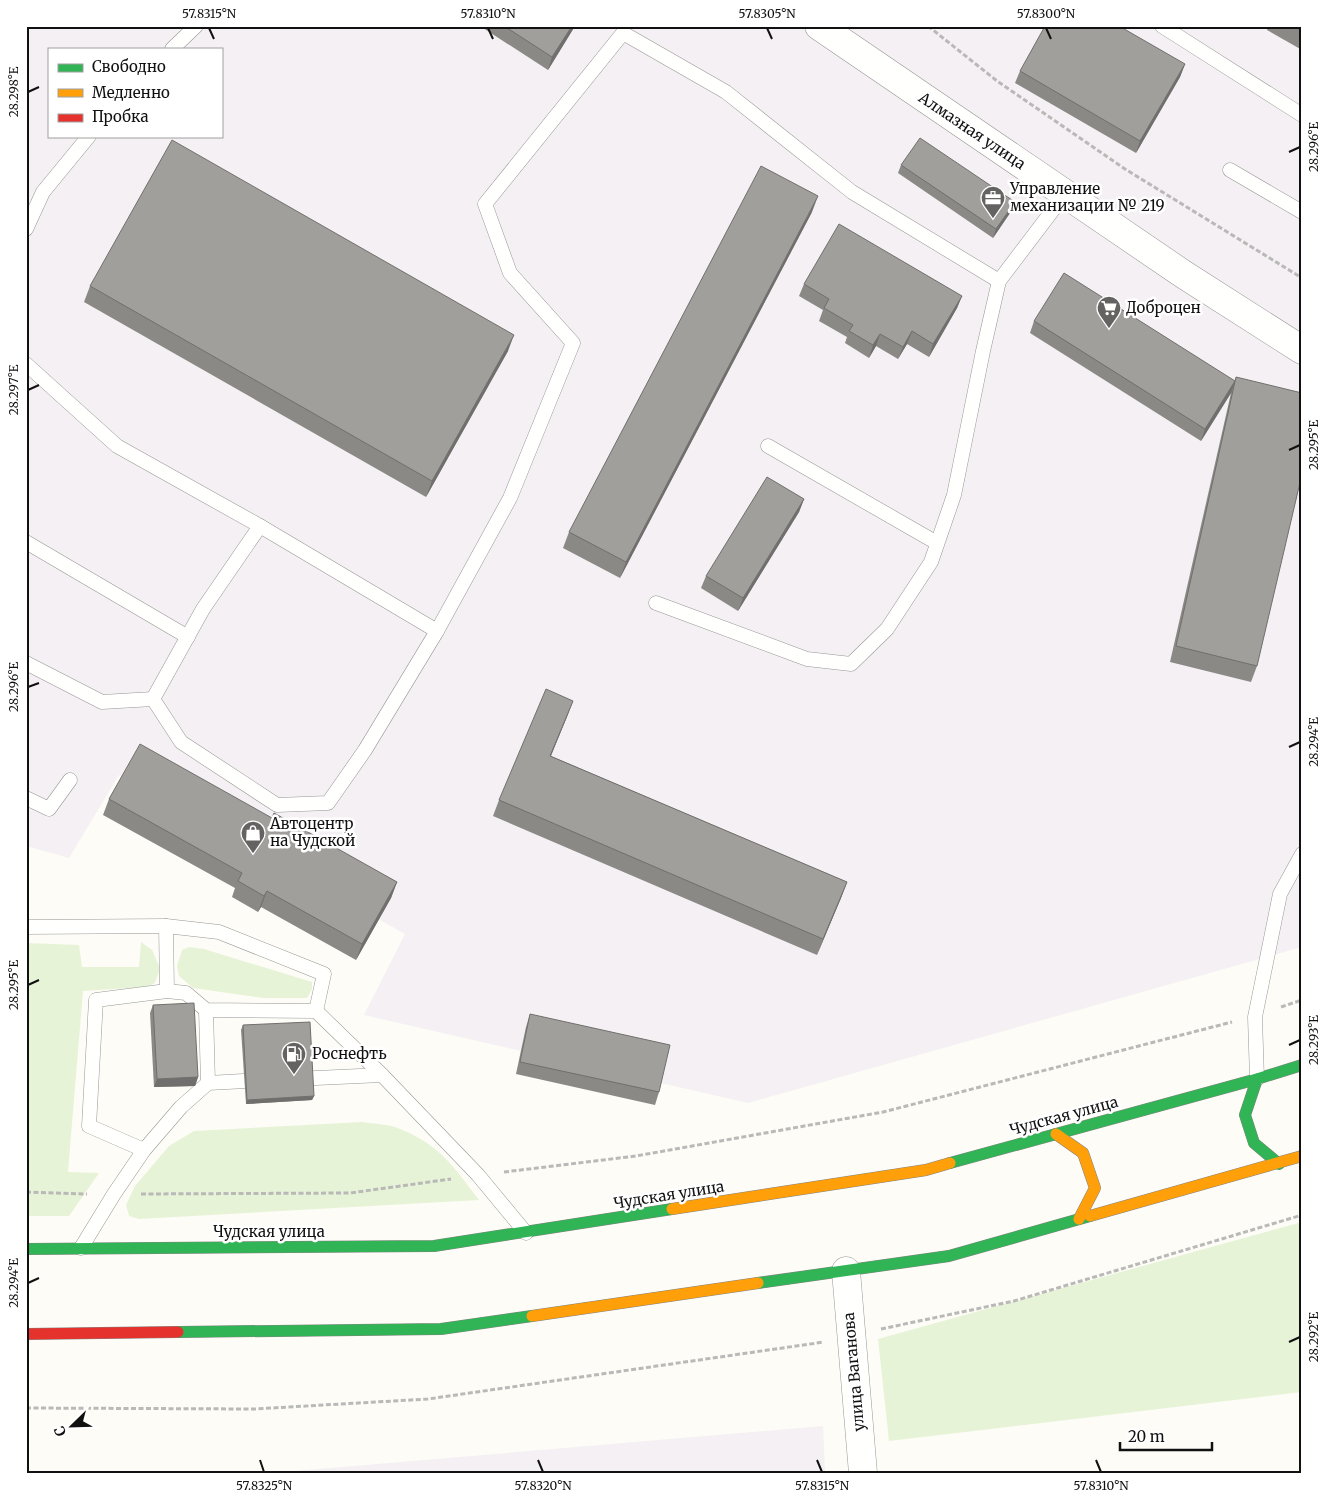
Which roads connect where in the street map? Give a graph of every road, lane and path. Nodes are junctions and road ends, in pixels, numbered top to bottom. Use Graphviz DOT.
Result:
graph roads {
  1 [pos="196,26"];
  2 [pos="819,26"];
  3 [pos="928,26"];
  4 [pos="1162,26"];
  5 [pos="173,48"];
  6 [pos="1302,115"];
  7 [pos="87,138"];
  8 [pos="1230,170"];
  9 [pos="1065,194"];
  10 [pos="1302,212"];
  11 [pos="26,229"];
  12 [pos="1302,278"];
  13 [pos="999,281"];
  14 [pos="1302,350"];
  15 [pos="26,364"];
  16 [pos="768,446"];
  17 [pos="260,526"];
  18 [pos="26,542"];
  19 [pos="937,544"];
  20 [pos="656,604"];
  21 [pos="437,631"];
  22 [pos="188,637"];
  23 [pos="26,663"];
  24 [pos="154,699"];
  25 [pos="70,780"];
  26 [pos="26,798"];
  27 [pos="1302,854"];
  28 [pos="166,926"];
  29 [pos="26,927"];
  30 [pos="167,991"];
  31 [pos="1302,1000"];
  32 [pos="206,1010"];
  33 [pos="316,1010"];
  34 [pos="1255,1017"];
  35 [pos="1302,1065"];
  36 [pos="382,1075"];
  37 [pos="1257,1079"];
  38 [pos="208,1083"];
  39 [pos="1056,1134"];
  40 [pos="144,1150"];
  41 [pos="1302,1156"];
  42 [pos="1279,1164"];
  43 [pos="478,1175"];
  44 [pos="26,1192"];
  45 [pos="114,1194"];
  46 [pos="1302,1215"];
  47 [pos="1079,1219"];
  48 [pos="526,1232"];
  49 [pos="81,1248"];
  50 [pos="26,1249"];
  51 [pos="846,1271"];
  52 [pos="26,1334"];
  53 [pos="851,1336"];
  54 [pos="26,1408"];
  55 [pos="863,1473"];
  1 -- 5 [label="lane"];
  2 -- 9 [label="street, Алмазная улица"];
  3 -- 12 [label="path"];
  4 -- 6 [label="lane"];
  7 -- 11 [label="lane"];
  8 -- 10 [label="lane"];
  9 -- 13 [label="lane"];
  9 -- 14 [label="street, Алмазная улица"];
  13 -- 19 [label="lane"];
  13 -- 21 [label="lane"];
  15 -- 17 [label="lane"];
  16 -- 19 [label="lane"];
  17 -- 21 [label="lane"];
  17 -- 22 [label="lane"];
  18 -- 22 [label="lane"];
  19 -- 20 [label="lane"];
  21 -- 24 [label="lane"];
  22 -- 24 [label="lane"];
  23 -- 24 [label="lane"];
  25 -- 26 [label="lane"];
  27 -- 34 [label="lane"];
  28 -- 29 [label="lane"];
  28 -- 30 [label="lane"];
  28 -- 33 [label="lane"];
  30 -- 32 [label="lane"];
  30 -- 40 [label="lane"];
  31 -- 34 [label="path"];
  32 -- 33 [label="lane"];
  32 -- 38 [label="lane"];
  33 -- 36 [label="lane"];
  34 -- 37 [label="lane"];
  34 -- 43 [label="path"];
  35 -- 37 [label="highway, Чудская улица"];
  36 -- 38 [label="lane"];
  36 -- 43 [label="lane"];
  37 -- 39 [label="highway, Чудская улица"];
  37 -- 42 [label="highway"];
  38 -- 40 [label="lane"];
  39 -- 47 [label="highway"];
  39 -- 48 [label="highway, Чудская улица"];
  40 -- 45 [label="lane"];
  41 -- 42 [label="highway"];
  42 -- 47 [label="highway"];
  43 -- 45 [label="path"];
  43 -- 48 [label="lane"];
  44 -- 45 [label="path"];
  45 -- 49 [label="lane"];
  46 -- 53 [label="path"];
  47 -- 51 [label="highway"];
  48 -- 49 [label="highway, Чудская улица"];
  49 -- 50 [label="highway, Чудская улица"];
  51 -- 52 [label="highway"];
  51 -- 53 [label="street, улица Ваганова"];
  53 -- 54 [label="path"];
  53 -- 55 [label="street, улица Ваганова"];
}
